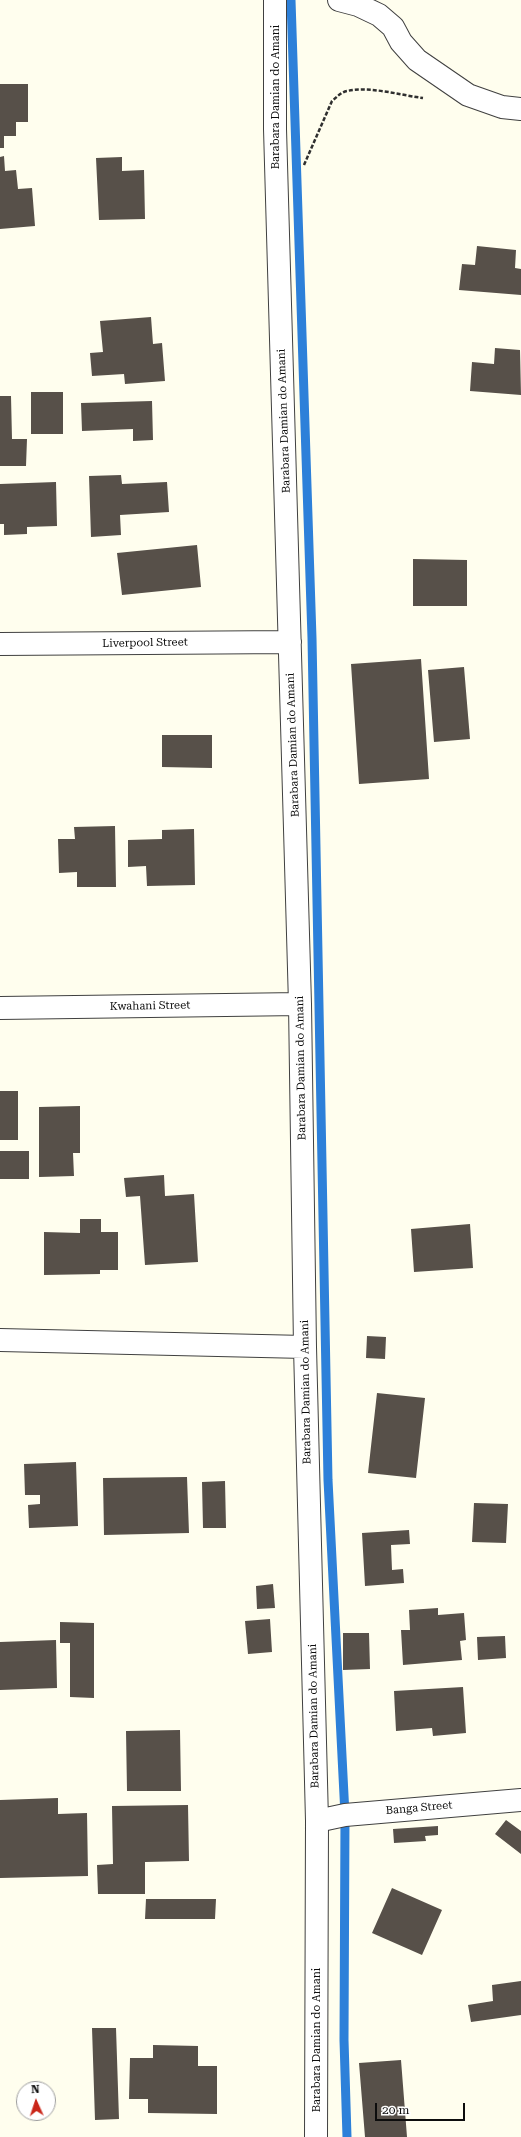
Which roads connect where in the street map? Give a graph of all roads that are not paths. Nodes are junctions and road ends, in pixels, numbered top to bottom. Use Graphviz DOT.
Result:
graph roads {
  1 [pos="275,0"];
  2 [pos="339,0"];
  3 [pos="521,109"];
  4 [pos="290,642"];
  5 [pos="0,644"];
  6 [pos="300,1004"];
  7 [pos="0,1008"];
  8 [pos="0,1340"];
  9 [pos="305,1347"];
  10 [pos="521,1800"];
  11 [pos="317,1821"];
  12 [pos="316,2137"];
  1 -- 4 [label="street, Barabara Damian do Amani"];
  2 -- 3 [label="street"];
  4 -- 5 [label="street, Liverpool Street"];
  4 -- 6 [label="street, Barabara Damian do Amani"];
  6 -- 7 [label="street, Kwahani Street"];
  6 -- 9 [label="street, Barabara Damian do Amani"];
  8 -- 9 [label="street"];
  9 -- 11 [label="street, Barabara Damian do Amani"];
  10 -- 11 [label="street, Banga Street"];
  11 -- 12 [label="street, Barabara Damian do Amani"];
}
